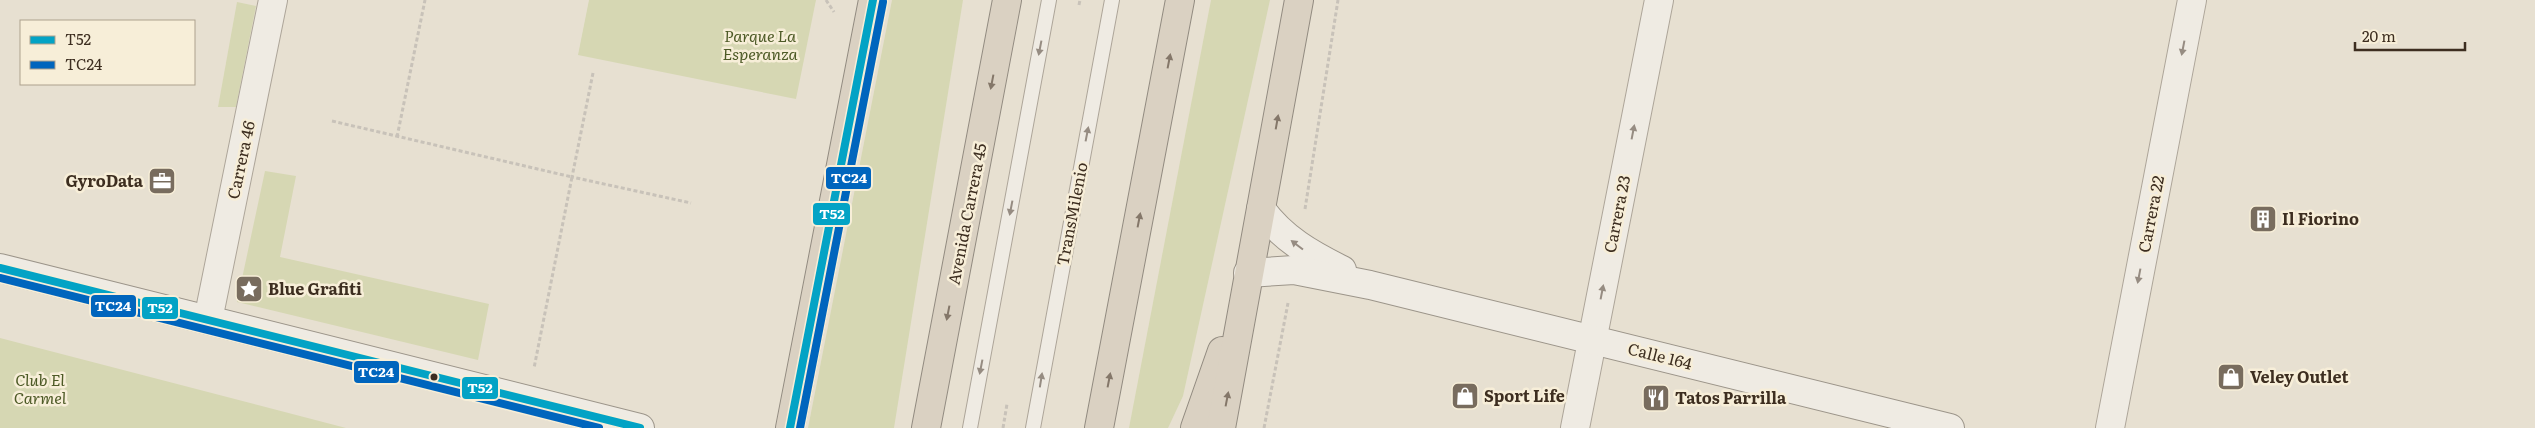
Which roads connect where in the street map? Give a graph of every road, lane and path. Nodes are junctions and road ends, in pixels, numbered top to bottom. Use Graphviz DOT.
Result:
graph roads {
  1 [pos="273,0"];
  2 [pos="425,0"];
  3 [pos="826,0"];
  4 [pos="873,0"];
  5 [pos="1007,0"];
  6 [pos="1049,0"];
  7 [pos="1080,0"];
  8 [pos="1112,0"];
  9 [pos="1180,0"];
  10 [pos="1299,0"];
  11 [pos="1659,0"];
  12 [pos="2192,0"];
  13 [pos="1079,5"];
  14 [pos="834,12"];
  15 [pos="593,73"];
  16 [pos="332,121"];
  17 [pos="397,137"];
  18 [pos="572,177"];
  19 [pos="691,203"];
  20 [pos="1260,209"];
  21 [pos="0,268"];
  22 [pos="1248,273"];
  23 [pos="1370,285"];
  24 [pos="208,320"];
  25 [pos="1593,340"];
  26 [pos="528,400"];
  27 [pos="1007,404"];
  28 [pos="640,428"];
  29 [pos="790,428"];
  30 [pos="926,428"];
  31 [pos="970,428"];
  32 [pos="1003,428"];
  33 [pos="1033,428"];
  34 [pos="1099,428"];
  35 [pos="1195,428"];
  36 [pos="1221,428"];
  37 [pos="1575,428"];
  38 [pos="1950,428"];
  39 [pos="2110,428"];
  1 -- 24 [label="street, Carrera 46"];
  2 -- 17 [label="path"];
  3 -- 14 [label="path"];
  4 -- 29 [label="highway"];
  5 -- 30 [label="highway, Avenida Carrera 45, one-way"];
  6 -- 31 [label="lane, one-way"];
  7 -- 13 [label="path"];
  33 -- 8 [label="lane, TransMilenio, one-way"];
  34 -- 9 [label="highway, one-way"];
  20 -- 10 [label="highway, one-way"];
  25 -- 11 [label="street, Carrera 23, one-way"];
  12 -- 39 [label="street, Carrera 22, one-way"];
  15 -- 18 [label="path"];
  16 -- 17 [label="path"];
  17 -- 18 [label="path"];
  18 -- 19 [label="path"];
  18 -- 26 [label="path"];
  20 -- 22 [label="highway"];
  23 -- 20 [label="street, Calle 164, one-way"];
  21 -- 24 [label="street"];
  22 -- 23 [label="street, Calle 164"];
  22 -- 35 [label="highway"];
  36 -- 22 [label="highway, one-way"];
  23 -- 25 [label="street, Calle 164"];
  24 -- 26 [label="street"];
  25 -- 37 [label="street, Carrera 23"];
  25 -- 38 [label="street, Calle 164"];
  26 -- 28 [label="street"];
  27 -- 32 [label="path"];
}
